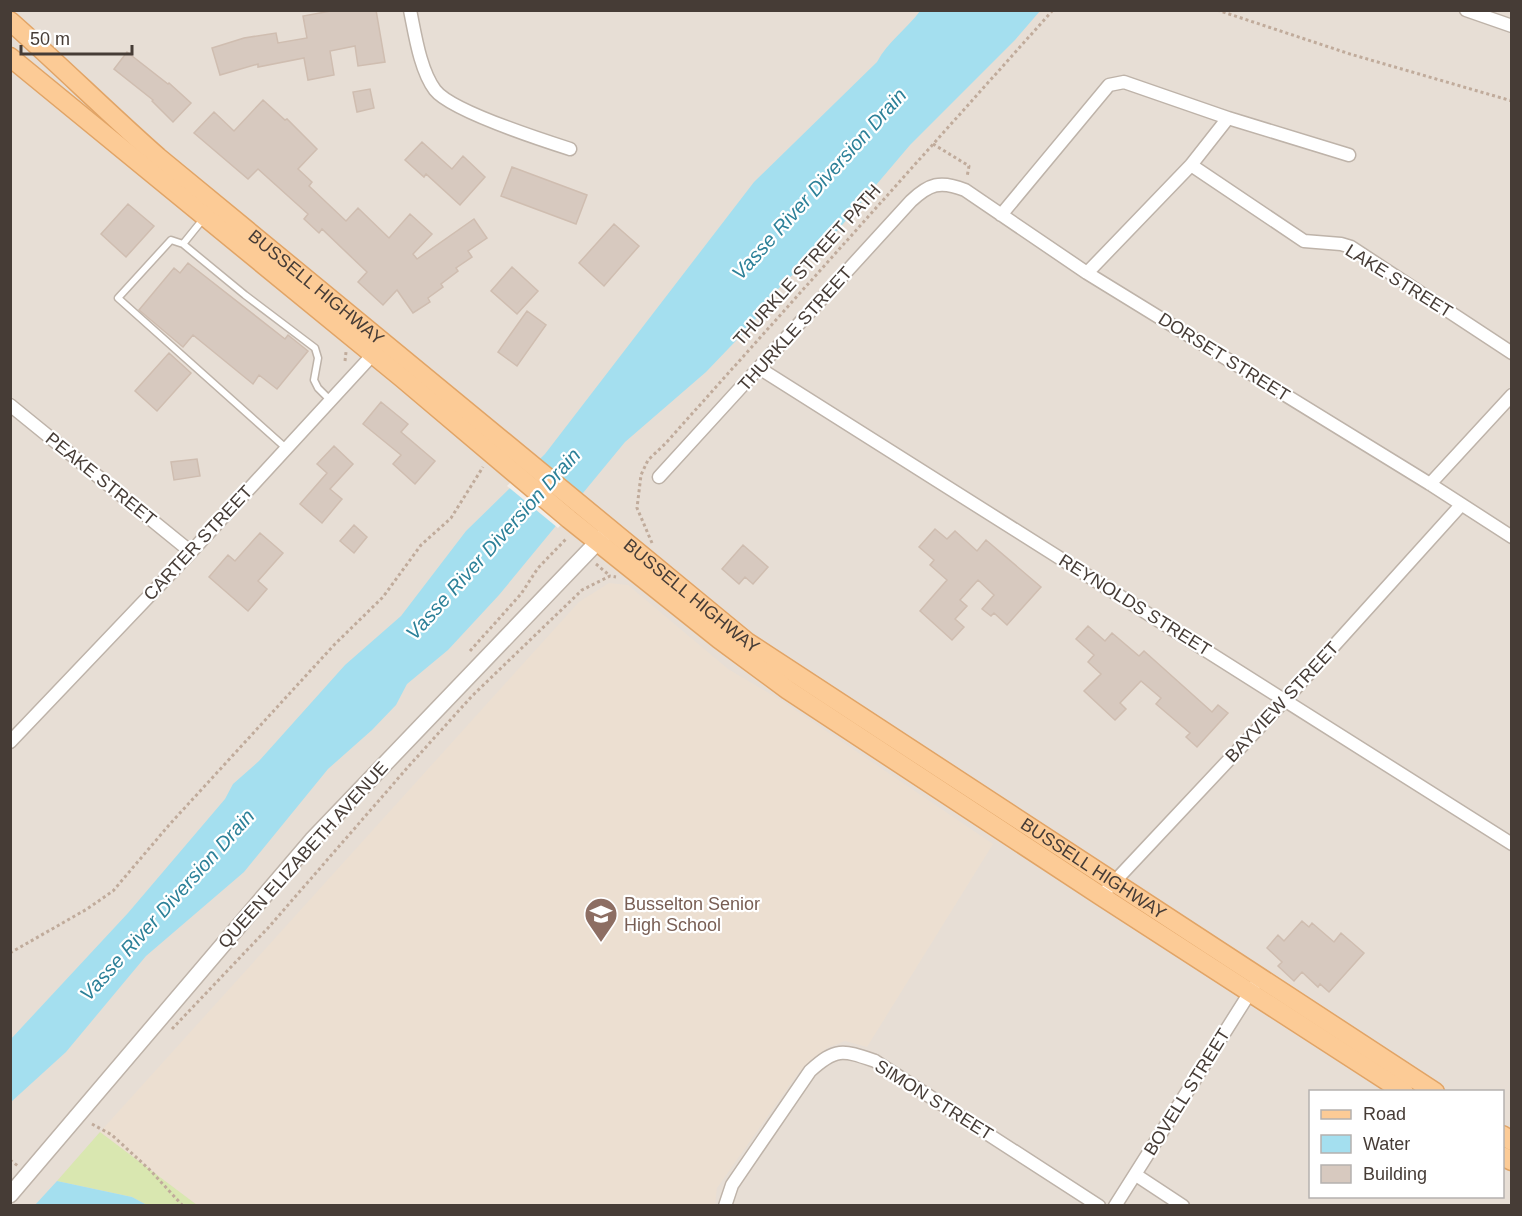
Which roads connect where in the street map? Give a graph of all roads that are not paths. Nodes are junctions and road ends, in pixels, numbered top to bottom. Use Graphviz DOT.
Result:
graph roads {
  1 [pos="410,10"];
  2 [pos="1466,10"];
  3 [pos="10,21"];
  4 [pos="1512,26"];
  5 [pos="10,57"];
  6 [pos="1228,118"];
  7 [pos="570,149"];
  8 [pos="1348,155"];
  9 [pos="1191,165"];
  10 [pos="934,185"];
  11 [pos="1001,215"];
  12 [pos="205,217"];
  13 [pos="183,244"];
  14 [pos="1088,273"];
  15 [pos="378,348"];
  16 [pos="1512,353"];
  17 [pos="759,368"];
  18 [pos="1512,395"];
  19 [pos="330,400"];
  20 [pos="10,405"];
  21 [pos="287,448"];
  22 [pos="658,477"];
  23 [pos="1430,484"];
  24 [pos="1461,506"];
  25 [pos="604,535"];
  26 [pos="1512,537"];
  27 [pos="190,552"];
  28 [pos="639,562"];
  29 [pos="1285,700"];
  30 [pos="10,742"];
  31 [pos="1512,844"];
  32 [pos="1113,881"];
  33 [pos="1101,896"];
  34 [pos="1255,985"];
  35 [pos="1401,1090"];
  36 [pos="1432,1090"];
  37 [pos="1136,1175"];
  38 [pos="10,1196"];
  39 [pos="725,1206"];
  40 [pos="1099,1206"];
  41 [pos="1115,1206"];
  42 [pos="1183,1206"];
  1 -- 7 [label="street"];
  2 -- 4 [label="street"];
  3 -- 15 [label="main road, BUSSELL HIGHWAY"];
  5 -- 12 [label="main road, BUSSELL HIGHWAY"];
  6 -- 8 [label="street"];
  6 -- 9 [label="street"];
  6 -- 11 [label="street"];
  9 -- 14 [label="street"];
  9 -- 16 [label="street, LAKE STREET"];
  10 -- 11 [label="street, DORSET STREET"];
  10 -- 17 [label="street, THURKLE STREET"];
  11 -- 14 [label="street, DORSET STREET"];
  12 -- 13 [label="lane"];
  12 -- 15 [label="main road, BUSSELL HIGHWAY"];
  13 -- 19 [label="lane"];
  13 -- 21 [label="lane"];
  14 -- 23 [label="street, DORSET STREET"];
  15 -- 19 [label="street, CARTER STREET"];
  15 -- 25 [label="main road, BUSSELL HIGHWAY"];
  17 -- 22 [label="street, THURKLE STREET"];
  17 -- 29 [label="street, REYNOLDS STREET"];
  18 -- 23 [label="street"];
  19 -- 21 [label="street, CARTER STREET"];
  20 -- 27 [label="street, PEAKE STREET"];
  21 -- 27 [label="street, CARTER STREET"];
  23 -- 24 [label="street, DORSET STREET"];
  24 -- 26 [label="street, DORSET STREET"];
  24 -- 29 [label="street, BAYVIEW STREET"];
  25 -- 28 [label="main road, BUSSELL HIGHWAY"];
  25 -- 38 [label="street, QUEEN ELIZABETH AVENUE"];
  27 -- 30 [label="street, CARTER STREET"];
  28 -- 32 [label="main road, BUSSELL HIGHWAY"];
  28 -- 33 [label="main road, BUSSELL HIGHWAY"];
  29 -- 31 [label="street, REYNOLDS STREET"];
  29 -- 32 [label="street, BAYVIEW STREET"];
  32 -- 33 [label="street, BAYVIEW STREET"];
  32 -- 34 [label="main road, BUSSELL HIGHWAY"];
  33 -- 34 [label="main road, BUSSELL HIGHWAY"];
  34 -- 35 [label="main road, BUSSELL HIGHWAY"];
  34 -- 36 [label="main road, BUSSELL HIGHWAY"];
  34 -- 37 [label="street, BOVELL STREET"];
  37 -- 41 [label="street, BOVELL STREET"];
  37 -- 42 [label="street"];
  39 -- 40 [label="street, SIMON STREET"];
}
